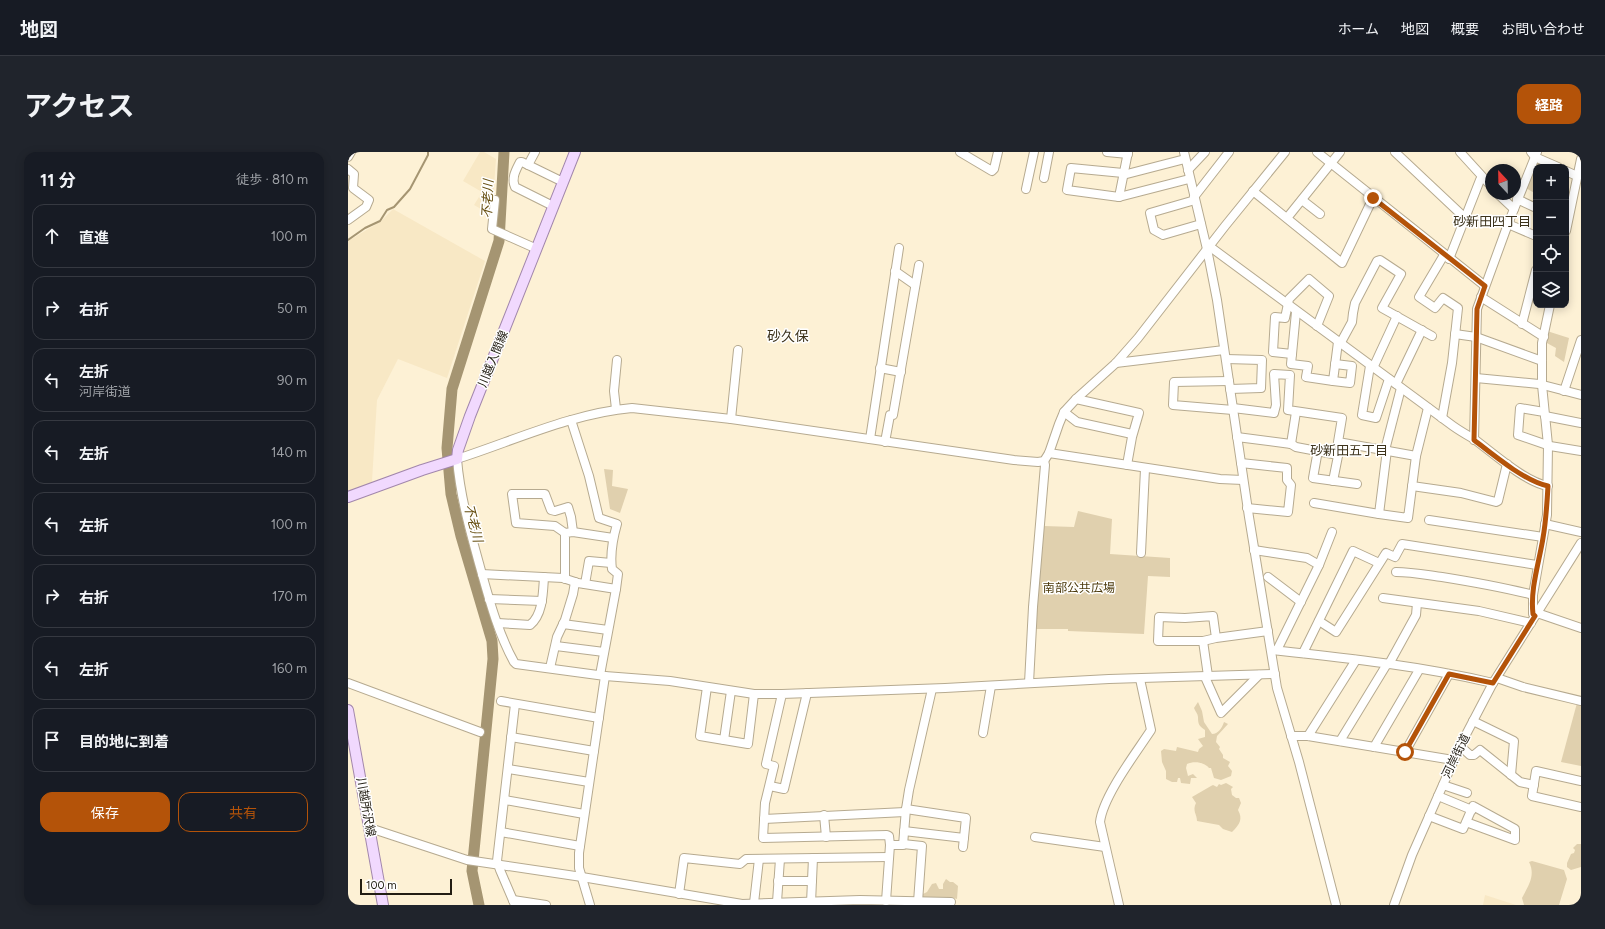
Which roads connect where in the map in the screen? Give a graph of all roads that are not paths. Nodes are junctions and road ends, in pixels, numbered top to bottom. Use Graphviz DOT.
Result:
graph roads {
  1 [pos="350,152"];
  2 [pos="535,152"];
  3 [pos="575,152"];
  4 [pos="960,152"];
  5 [pos="998,152"];
  6 [pos="1034,152"];
  7 [pos="1049,152"];
  8 [pos="1107,152"];
  9 [pos="1205,152"];
  10 [pos="1228,152"];
  11 [pos="1285,152"];
  12 [pos="1317,152"];
  13 [pos="1340,152"];
  14 [pos="1460,152"];
  15 [pos="1128,153"];
  16 [pos="1398,153"];
  17 [pos="1535,154"];
  18 [pos="1184,156"];
  19 [pos="348,157"];
  20 [pos="1581,159"];
  21 [pos="1331,163"];
  22 [pos="1553,164"];
  23 [pos="528,165"];
  24 [pos="348,169"];
  25 [pos="1188,170"];
  26 [pos="1569,172"];
  27 [pos="1123,174"];
  28 [pos="1577,176"];
  29 [pos="1482,177"];
  30 [pos="1044,178"];
  31 [pos="1189,179"];
  32 [pos="1485,180"];
  33 [pos="563,182"];
  34 [pos="1026,189"];
  35 [pos="1521,189"];
  36 [pos="1253,191"];
  37 [pos="1119,197"];
  38 [pos="1194,198"];
  39 [pos="1373,198"];
  40 [pos="495,200"];
  41 [pos="1302,200"];
  42 [pos="1505,200"];
  43 [pos="1517,200"];
  44 [pos="1519,200"];
  45 [pos="553,206"];
  46 [pos="1533,207"];
  47 [pos="1514,208"];
  48 [pos="1569,212"];
  49 [pos="1320,214"];
  50 [pos="1464,217"];
  51 [pos="1287,218"];
  52 [pos="348,220"];
  53 [pos="1201,224"];
  54 [pos="1508,224"];
  55 [pos="1533,235"];
  56 [pos="899,248"];
  57 [pos="1208,248"];
  58 [pos="537,249"];
  59 [pos="1447,257"];
  60 [pos="919,265"];
  61 [pos="895,272"];
  62 [pos="1535,272"];
  63 [pos="915,285"];
  64 [pos="1485,286"];
  65 [pos="1481,297"];
  66 [pos="1288,305"];
  67 [pos="1549,308"];
  68 [pos="1296,312"];
  69 [pos="1397,316"];
  70 [pos="1522,324"];
  71 [pos="1317,326"];
  72 [pos="1422,330"];
  73 [pos="1455,334"];
  74 [pos="1432,336"];
  75 [pos="1476,337"];
  76 [pos="1544,337"];
  77 [pos="1581,340"];
  78 [pos="1339,343"];
  79 [pos="738,350"];
  80 [pos="1224,350"];
  81 [pos="1292,354"];
  82 [pos="1226,359"];
  83 [pos="617,360"];
  84 [pos="1542,361"];
  85 [pos="1116,363"];
  86 [pos="1335,364"];
  87 [pos="1371,367"];
  88 [pos="880,368"];
  89 [pos="901,372"];
  90 [pos="1476,378"];
  91 [pos="1333,381"];
  92 [pos="1396,384"];
  93 [pos="1229,385"];
  94 [pos="1542,385"];
  95 [pos="1564,391"];
  96 [pos="1581,395"];
  97 [pos="1076,399"];
  98 [pos="1428,408"];
  99 [pos="616,409"];
  100 [pos="1233,409"];
  101 [pos="1064,412"];
  102 [pos="1296,412"];
  103 [pos="1545,414"];
  104 [pos="1442,418"];
  105 [pos="731,419"];
  106 [pos="571,420"];
  107 [pos="1581,423"];
  108 [pos="1132,434"];
  109 [pos="1237,437"];
  110 [pos="870,439"];
  111 [pos="1474,440"];
  112 [pos="885,442"];
  113 [pos="1340,443"];
  114 [pos="1291,444"];
  115 [pos="1548,445"];
  116 [pos="1318,450"];
  117 [pos="1386,450"];
  118 [pos="1581,451"];
  119 [pos="1049,453"];
  120 [pos="1338,455"];
  121 [pos="1416,456"];
  122 [pos="456,460"];
  123 [pos="1044,461"];
  124 [pos="1241,463"];
  125 [pos="1507,464"];
  126 [pos="1127,465"];
  127 [pos="1145,469"];
  128 [pos="1243,480"];
  129 [pos="1333,481"];
  130 [pos="1357,484"];
  131 [pos="1412,486"];
  132 [pos="1548,486"];
  133 [pos="348,497"];
  134 [pos="1314,503"];
  135 [pos="1247,508"];
  136 [pos="1379,514"];
  137 [pos="1429,520"];
  138 [pos="1545,524"];
  139 [pos="1332,532"];
  140 [pos="1581,532"];
  141 [pos="569,533"];
  142 [pos="1543,537"];
  143 [pos="613,538"];
  144 [pos="1581,542"];
  145 [pos="1254,550"];
  146 [pos="1141,553"];
  147 [pos="611,563"];
  148 [pos="1379,563"];
  149 [pos="1319,564"];
  150 [pos="1537,565"];
  151 [pos="1396,572"];
  152 [pos="482,574"];
  153 [pos="544,577"];
  154 [pos="1268,577"];
  155 [pos="565,579"];
  156 [pos="575,582"];
  157 [pos="585,584"];
  158 [pos="616,589"];
  159 [pos="1533,595"];
  160 [pos="1383,598"];
  161 [pos="489,599"];
  162 [pos="542,601"];
  163 [pos="1300,602"];
  164 [pos="1417,603"];
  165 [pos="1535,617"];
  166 [pos="1319,621"];
  167 [pos="498,623"];
  168 [pos="563,624"];
  169 [pos="1581,628"];
  170 [pos="608,630"];
  171 [pos="1268,631"];
  172 [pos="1216,638"];
  173 [pos="1203,641"];
  174 [pos="556,646"];
  175 [pos="1274,650"];
  176 [pos="604,652"];
  177 [pos="1304,653"];
  178 [pos="1356,660"];
  179 [pos="1388,664"];
  180 [pos="550,668"];
  181 [pos="1419,670"];
  182 [pos="1275,674"];
  183 [pos="1449,674"];
  184 [pos="603,675"];
  185 [pos="1259,675"];
  186 [pos="1207,677"];
  187 [pos="1140,679"];
  188 [pos="1495,681"];
  189 [pos="348,683"];
  190 [pos="1029,683"];
  191 [pos="991,686"];
  192 [pos="707,687"];
  193 [pos="932,688"];
  194 [pos="731,691"];
  195 [pos="807,693"];
  196 [pos="754,694"];
  197 [pos="782,694"];
  198 [pos="501,700"];
  199 [pos="1581,701"];
  200 [pos="515,704"];
  201 [pos="348,710"];
  202 [pos="599,718"];
  203 [pos="1473,722"];
  204 [pos="480,732"];
  205 [pos="983,733"];
  206 [pos="1291,736"];
  207 [pos="1308,736"];
  208 [pos="511,737"];
  209 [pos="724,740"];
  210 [pos="1340,741"];
  211 [pos="1460,746"];
  212 [pos="1374,747"];
  213 [pos="594,751"];
  214 [pos="1405,752"];
  215 [pos="1453,760"];
  216 [pos="508,770"];
  217 [pos="1511,775"];
  218 [pos="1581,781"];
  219 [pos="589,782"];
  220 [pos="1442,784"];
  221 [pos="1534,785"];
  222 [pos="770,786"];
  223 [pos="1467,793"];
  224 [pos="1438,796"];
  225 [pos="504,800"];
  226 [pos="1581,807"];
  227 [pos="906,810"];
  228 [pos="1472,810"];
  229 [pos="584,814"];
  230 [pos="824,815"];
  231 [pos="1429,816"];
  232 [pos="764,819"];
  233 [pos="1466,822"];
  234 [pos="370,830"];
  235 [pos="904,831"];
  236 [pos="500,832"];
  237 [pos="826,836"];
  238 [pos="1035,837"];
  239 [pos="964,838"];
  240 [pos="903,844"];
  241 [pos="890,845"];
  242 [pos="580,846"];
  243 [pos="963,847"];
  244 [pos="1105,847"];
  245 [pos="889,857"];
  246 [pos="813,858"];
  247 [pos="759,859"];
  248 [pos="780,859"];
  249 [pos="498,865"];
  250 [pos="582,877"];
  251 [pos="778,881"];
  252 [pos="812,881"];
  253 [pos="679,894"];
  254 [pos="886,901"];
  255 [pos="514,902"];
  256 [pos="777,902"];
  257 [pos="811,902"];
  258 [pos="918,902"];
  259 [pos="951,902"];
  260 [pos="754,903"];
  261 [pos="1337,904"];
  262 [pos="383,905"];
  263 [pos="546,905"];
  264 [pos="590,905"];
  265 [pos="1119,905"];
  266 [pos="1394,905"];
  1 -- 19 [label="street"];
  2 -- 23 [label="street"];
  3 -- 33 [label="main road, 川越入間線"];
  4 -- 5 [label="street"];
  6 -- 34 [label="street"];
  7 -- 30 [label="street"];
  8 -- 15 [label="street"];
  9 -- 25 [label="street"];
  10 -- 38 [label="street"];
  11 -- 36 [label="street"];
  12 -- 21 [label="street"];
  13 -- 21 [label="street"];
  14 -- 29 [label="street"];
  15 -- 27 [label="street"];
  16 -- 50 [label="street"];
  17 -- 22 [label="street"];
  17 -- 35 [label="street"];
  18 -- 25 [label="street"];
  18 -- 27 [label="street"];
  20 -- 28 [label="street"];
  21 -- 39 [label="street"];
  21 -- 41 [label="street"];
  23 -- 33 [label="street"];
  23 -- 45 [label="street"];
  24 -- 52 [label="street"];
  25 -- 31 [label="street"];
  26 -- 28 [label="street"];
  27 -- 37 [label="street"];
  27 -- 37 [label="street"];
  28 -- 48 [label="street"];
  29 -- 32 [label="street"];
  29 -- 50 [label="street"];
  31 -- 37 [label="street"];
  31 -- 38 [label="street"];
  33 -- 45 [label="main road, 川越入間線"];
  36 -- 51 [label="street"];
  36 -- 57 [label="street"];
  38 -- 53 [label="street"];
  38 -- 53 [label="street"];
  39 -- 51 [label="street"];
  39 -- 59 [label="street"];
  40 -- 58 [label="street"];
  41 -- 49 [label="street"];
  41 -- 51 [label="street"];
  42 -- 47 [label="street"];
  43 -- 47 [label="street"];
  44 -- 46 [label="street"];
  45 -- 58 [label="main road, 川越入間線"];
  47 -- 54 [label="street"];
  50 -- 59 [label="street"];
  53 -- 57 [label="street"];
  54 -- 55 [label="street"];
  54 -- 64 [label="street"];
  56 -- 61 [label="street"];
  57 -- 66 [label="street"];
  57 -- 80 [label="street"];
  57 -- 85 [label="street"];
  58 -- 122 [label="main road, 川越入間線"];
  59 -- 64 [label="street"];
  59 -- 73 [label="street"];
  60 -- 63 [label="street"];
  61 -- 63 [label="street"];
  61 -- 88 [label="street"];
  62 -- 70 [label="street"];
  63 -- 89 [label="street"];
  64 -- 65 [label="street"];
  65 -- 70 [label="street"];
  65 -- 75 [label="street"];
  66 -- 68 [label="street"];
  66 -- 71 [label="street"];
  66 -- 81 [label="street"];
  67 -- 76 [label="street"];
  68 -- 71 [label="street"];
  68 -- 81 [label="street"];
  69 -- 72 [label="street"];
  69 -- 78 [label="street"];
  69 -- 87 [label="street"];
  70 -- 76 [label="street"];
  71 -- 78 [label="street"];
  72 -- 74 [label="street"];
  72 -- 92 [label="street"];
  73 -- 75 [label="street"];
  73 -- 104 [label="street"];
  75 -- 84 [label="street"];
  75 -- 90 [label="street"];
  76 -- 84 [label="street"];
  77 -- 95 [label="street"];
  78 -- 86 [label="street"];
  78 -- 87 [label="street"];
  79 -- 105 [label="street"];
  80 -- 82 [label="street"];
  80 -- 85 [label="street"];
  81 -- 91 [label="street"];
  82 -- 93 [label="street"];
  82 -- 93 [label="street"];
  83 -- 99 [label="street"];
  84 -- 94 [label="street"];
  85 -- 97 [label="street"];
  86 -- 91 [label="street"];
  86 -- 91 [label="street"];
  87 -- 92 [label="street"];
  87 -- 92 [label="street"];
  88 -- 89 [label="street"];
  88 -- 110 [label="street"];
  89 -- 112 [label="street"];
  90 -- 94 [label="street"];
  90 -- 111 [label="street"];
  92 -- 98 [label="street"];
  92 -- 117 [label="street"];
  93 -- 100 [label="street"];
  93 -- 100 [label="street"];
  94 -- 95 [label="street"];
  94 -- 103 [label="street"];
  95 -- 96 [label="street"];
  97 -- 101 [label="street"];
  97 -- 108 [label="street"];
  98 -- 104 [label="street"];
  98 -- 121 [label="street"];
  99 -- 105 [label="street"];
  99 -- 106 [label="street"];
  100 -- 102 [label="street"];
  100 -- 109 [label="street"];
  101 -- 108 [label="street"];
  101 -- 119 [label="street"];
  102 -- 113 [label="street"];
  102 -- 114 [label="street"];
  103 -- 107 [label="street"];
  103 -- 115 [label="street"];
  103 -- 115 [label="street"];
  104 -- 111 [label="street"];
  105 -- 110 [label="street"];
  106 -- 122 [label="street"];
  106 -- 143 [label="street"];
  108 -- 126 [label="street"];
  109 -- 114 [label="street"];
  109 -- 124 [label="street"];
  110 -- 112 [label="street"];
  111 -- 125 [label="street"];
  112 -- 123 [label="street"];
  113 -- 117 [label="street"];
  113 -- 120 [label="street"];
  114 -- 116 [label="street"];
  115 -- 118 [label="street"];
  115 -- 132 [label="street"];
  116 -- 120 [label="street"];
  116 -- 129 [label="street"];
  117 -- 121 [label="street"];
  117 -- 136 [label="street"];
  119 -- 123 [label="street"];
  119 -- 126 [label="street"];
  120 -- 129 [label="street"];
  121 -- 131 [label="street"];
  122 -- 133 [label="main road"];
  122 -- 152 [label="street"];
  123 -- 190 [label="street"];
  124 -- 128 [label="street"];
  124 -- 135 [label="street"];
  125 -- 131 [label="street"];
  125 -- 132 [label="street"];
  126 -- 127 [label="street"];
  127 -- 128 [label="street"];
  127 -- 146 [label="street"];
  128 -- 135 [label="street"];
  129 -- 130 [label="street"];
  131 -- 136 [label="street"];
  132 -- 138 [label="street"];
  134 -- 136 [label="street"];
  135 -- 145 [label="street"];
  137 -- 142 [label="street"];
  138 -- 140 [label="street"];
  138 -- 142 [label="street"];
  139 -- 149 [label="street"];
  141 -- 141 [label="street"];
  141 -- 143 [label="street"];
  141 -- 155 [label="street"];
  142 -- 150 [label="street"];
  143 -- 147 [label="street"];
  144 -- 165 [label="street, 河岸街道"];
  145 -- 149 [label="street"];
  145 -- 171 [label="street"];
  147 -- 157 [label="street"];
  147 -- 158 [label="street"];
  148 -- 150 [label="street"];
  148 -- 166 [label="street"];
  148 -- 166 [label="street"];
  149 -- 163 [label="street"];
  150 -- 159 [label="street"];
  151 -- 159 [label="street"];
  152 -- 153 [label="street"];
  152 -- 161 [label="street"];
  153 -- 155 [label="street"];
  153 -- 162 [label="street"];
  154 -- 163 [label="street"];
  155 -- 156 [label="street"];
  156 -- 157 [label="street"];
  156 -- 168 [label="street"];
  157 -- 158 [label="street"];
  158 -- 170 [label="street"];
  159 -- 165 [label="street"];
  160 -- 164 [label="street"];
  161 -- 162 [label="street"];
  161 -- 167 [label="street"];
  162 -- 167 [label="street"];
  163 -- 175 [label="street"];
  164 -- 165 [label="street"];
  164 -- 179 [label="street"];
  165 -- 169 [label="street"];
  165 -- 188 [label="street, 河岸街道"];
  166 -- 177 [label="street"];
  167 -- 180 [label="street"];
  168 -- 170 [label="street"];
  168 -- 174 [label="street"];
  170 -- 176 [label="street"];
  171 -- 172 [label="street"];
  171 -- 175 [label="street"];
  172 -- 173 [label="street"];
  172 -- 173 [label="street"];
  173 -- 186 [label="street"];
  174 -- 176 [label="street"];
  174 -- 180 [label="street"];
  175 -- 177 [label="street"];
  175 -- 182 [label="street"];
  176 -- 184 [label="street"];
  177 -- 178 [label="street"];
  178 -- 179 [label="street"];
  178 -- 207 [label="street"];
  179 -- 181 [label="street"];
  179 -- 210 [label="street"];
  180 -- 184 [label="street"];
  181 -- 183 [label="street"];
  181 -- 212 [label="street"];
  182 -- 185 [label="street"];
  182 -- 206 [label="street"];
  183 -- 188 [label="street"];
  183 -- 214 [label="street"];
  184 -- 192 [label="street"];
  184 -- 202 [label="street"];
  185 -- 186 [label="street"];
  185 -- 186 [label="street"];
  186 -- 187 [label="street"];
  187 -- 190 [label="street"];
  187 -- 244 [label="street"];
  188 -- 199 [label="street"];
  188 -- 203 [label="street, 河岸街道"];
  189 -- 204 [label="street"];
  190 -- 191 [label="street"];
  191 -- 193 [label="street"];
  191 -- 205 [label="street"];
  192 -- 194 [label="street"];
  192 -- 209 [label="street"];
  193 -- 195 [label="street"];
  193 -- 227 [label="street"];
  194 -- 196 [label="street"];
  194 -- 209 [label="street"];
  195 -- 197 [label="street"];
  195 -- 222 [label="street"];
  196 -- 197 [label="street"];
  196 -- 209 [label="street"];
  197 -- 222 [label="street"];
  198 -- 200 [label="street"];
  200 -- 202 [label="street"];
  200 -- 208 [label="street"];
  201 -- 234 [label="main road, 川越所沢線"];
  202 -- 213 [label="street"];
  203 -- 211 [label="street, 河岸街道"];
  203 -- 217 [label="street"];
  206 -- 207 [label="street"];
  206 -- 261 [label="street"];
  207 -- 210 [label="street"];
  208 -- 213 [label="street"];
  208 -- 216 [label="street"];
  210 -- 212 [label="street"];
  211 -- 215 [label="street, 河岸街道"];
  211 -- 217 [label="street"];
  212 -- 214 [label="street"];
  213 -- 219 [label="street"];
  214 -- 215 [label="street"];
  215 -- 220 [label="street, 河岸街道"];
  216 -- 219 [label="street"];
  216 -- 225 [label="street"];
  217 -- 221 [label="street"];
  218 -- 221 [label="street"];
  219 -- 229 [label="street"];
  220 -- 223 [label="street"];
  220 -- 224 [label="street, 河岸街道"];
  221 -- 226 [label="street"];
  222 -- 232 [label="street"];
  224 -- 228 [label="street"];
  224 -- 231 [label="street, 河岸街道"];
  225 -- 229 [label="street"];
  225 -- 236 [label="street"];
  227 -- 230 [label="street"];
  227 -- 235 [label="street"];
  227 -- 239 [label="street"];
  228 -- 233 [label="street"];
  228 -- 233 [label="street"];
  229 -- 242 [label="street"];
  230 -- 232 [label="street"];
  230 -- 237 [label="street"];
  231 -- 233 [label="street"];
  231 -- 266 [label="street, 河岸街道"];
  232 -- 237 [label="street"];
  234 -- 249 [label="street"];
  234 -- 262 [label="main road, 川越所沢線"];
  235 -- 239 [label="street"];
  235 -- 240 [label="street"];
  236 -- 242 [label="street"];
  236 -- 249 [label="street"];
  237 -- 241 [label="street"];
  238 -- 244 [label="street"];
  239 -- 243 [label="street"];
  240 -- 241 [label="street"];
  240 -- 258 [label="street"];
  241 -- 245 [label="street"];
  242 -- 250 [label="street"];
  244 -- 265 [label="street"];
  245 -- 246 [label="street"];
  245 -- 254 [label="street"];
  246 -- 248 [label="street"];
  246 -- 252 [label="street"];
  247 -- 248 [label="street"];
  247 -- 253 [label="street"];
  247 -- 260 [label="street"];
  248 -- 251 [label="street"];
  249 -- 250 [label="street"];
  249 -- 255 [label="street"];
  250 -- 253 [label="street"];
  250 -- 264 [label="street"];
  251 -- 252 [label="street"];
  251 -- 256 [label="street"];
  252 -- 257 [label="street"];
  253 -- 260 [label="street"];
  254 -- 257 [label="street"];
  254 -- 258 [label="street"];
  255 -- 263 [label="street"];
  256 -- 257 [label="street"];
  256 -- 260 [label="street"];
  258 -- 259 [label="street"];
}
